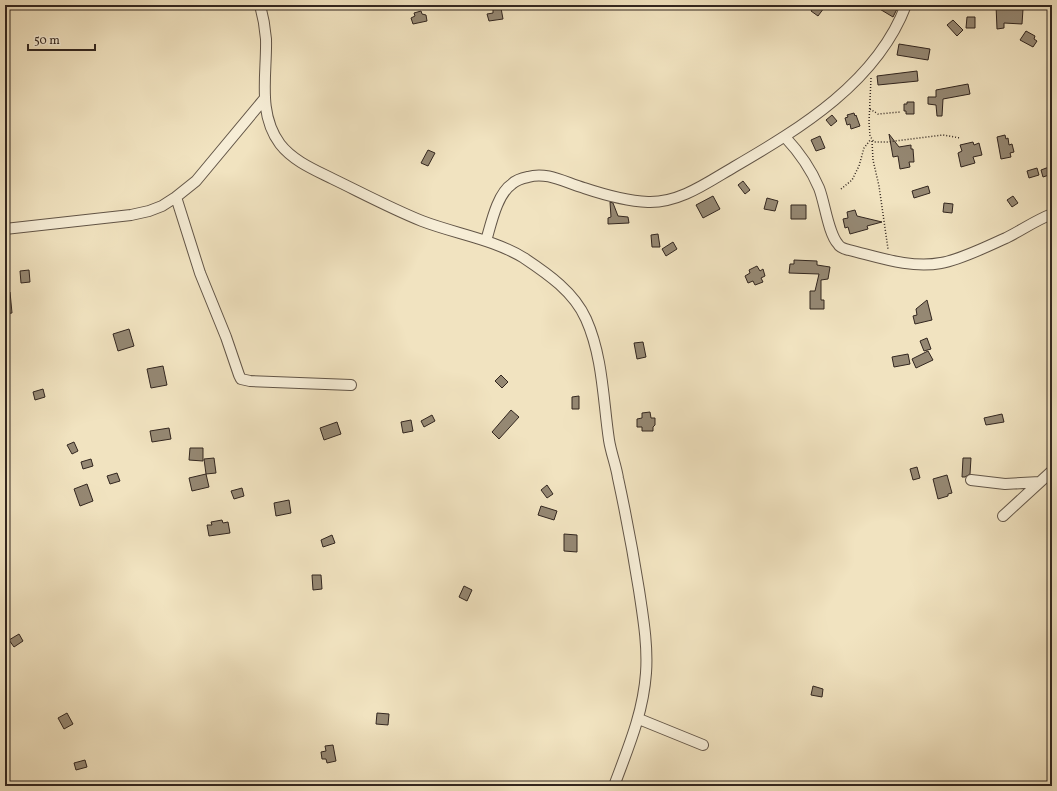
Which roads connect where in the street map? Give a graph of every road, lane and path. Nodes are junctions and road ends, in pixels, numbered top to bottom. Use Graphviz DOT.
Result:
graph roads {
  1 [pos="260,5"];
  2 [pos="906,5"];
  3 [pos="871,64"];
  4 [pos="265,98"];
  5 [pos="870,108"];
  6 [pos="900,112"];
  7 [pos="785,137"];
  8 [pos="960,138"];
  9 [pos="871,139"];
  10 [pos="840,189"];
  11 [pos="176,198"];
  12 [pos="1052,214"];
  13 [pos="5,230"];
  14 [pos="486,241"];
  15 [pos="889,260"];
  16 [pos="351,385"];
  17 [pos="1052,471"];
  18 [pos="971,480"];
  19 [pos="1040,482"];
  20 [pos="1003,516"];
  21 [pos="639,719"];
  22 [pos="703,745"];
  23 [pos="614,786"];
  1 -- 4 [label="street"];
  2 -- 3 [label="street"];
  3 -- 5 [label="path"];
  3 -- 7 [label="street"];
  4 -- 11 [label="street"];
  4 -- 14 [label="street"];
  5 -- 6 [label="path"];
  5 -- 9 [label="path"];
  7 -- 14 [label="street"];
  7 -- 15 [label="street"];
  8 -- 9 [label="path"];
  9 -- 10 [label="path"];
  9 -- 15 [label="path"];
  11 -- 13 [label="street"];
  11 -- 16 [label="street"];
  12 -- 15 [label="street"];
  14 -- 21 [label="street"];
  17 -- 19 [label="street"];
  18 -- 19 [label="street"];
  19 -- 20 [label="street"];
  21 -- 22 [label="street"];
  21 -- 23 [label="street"];
}
